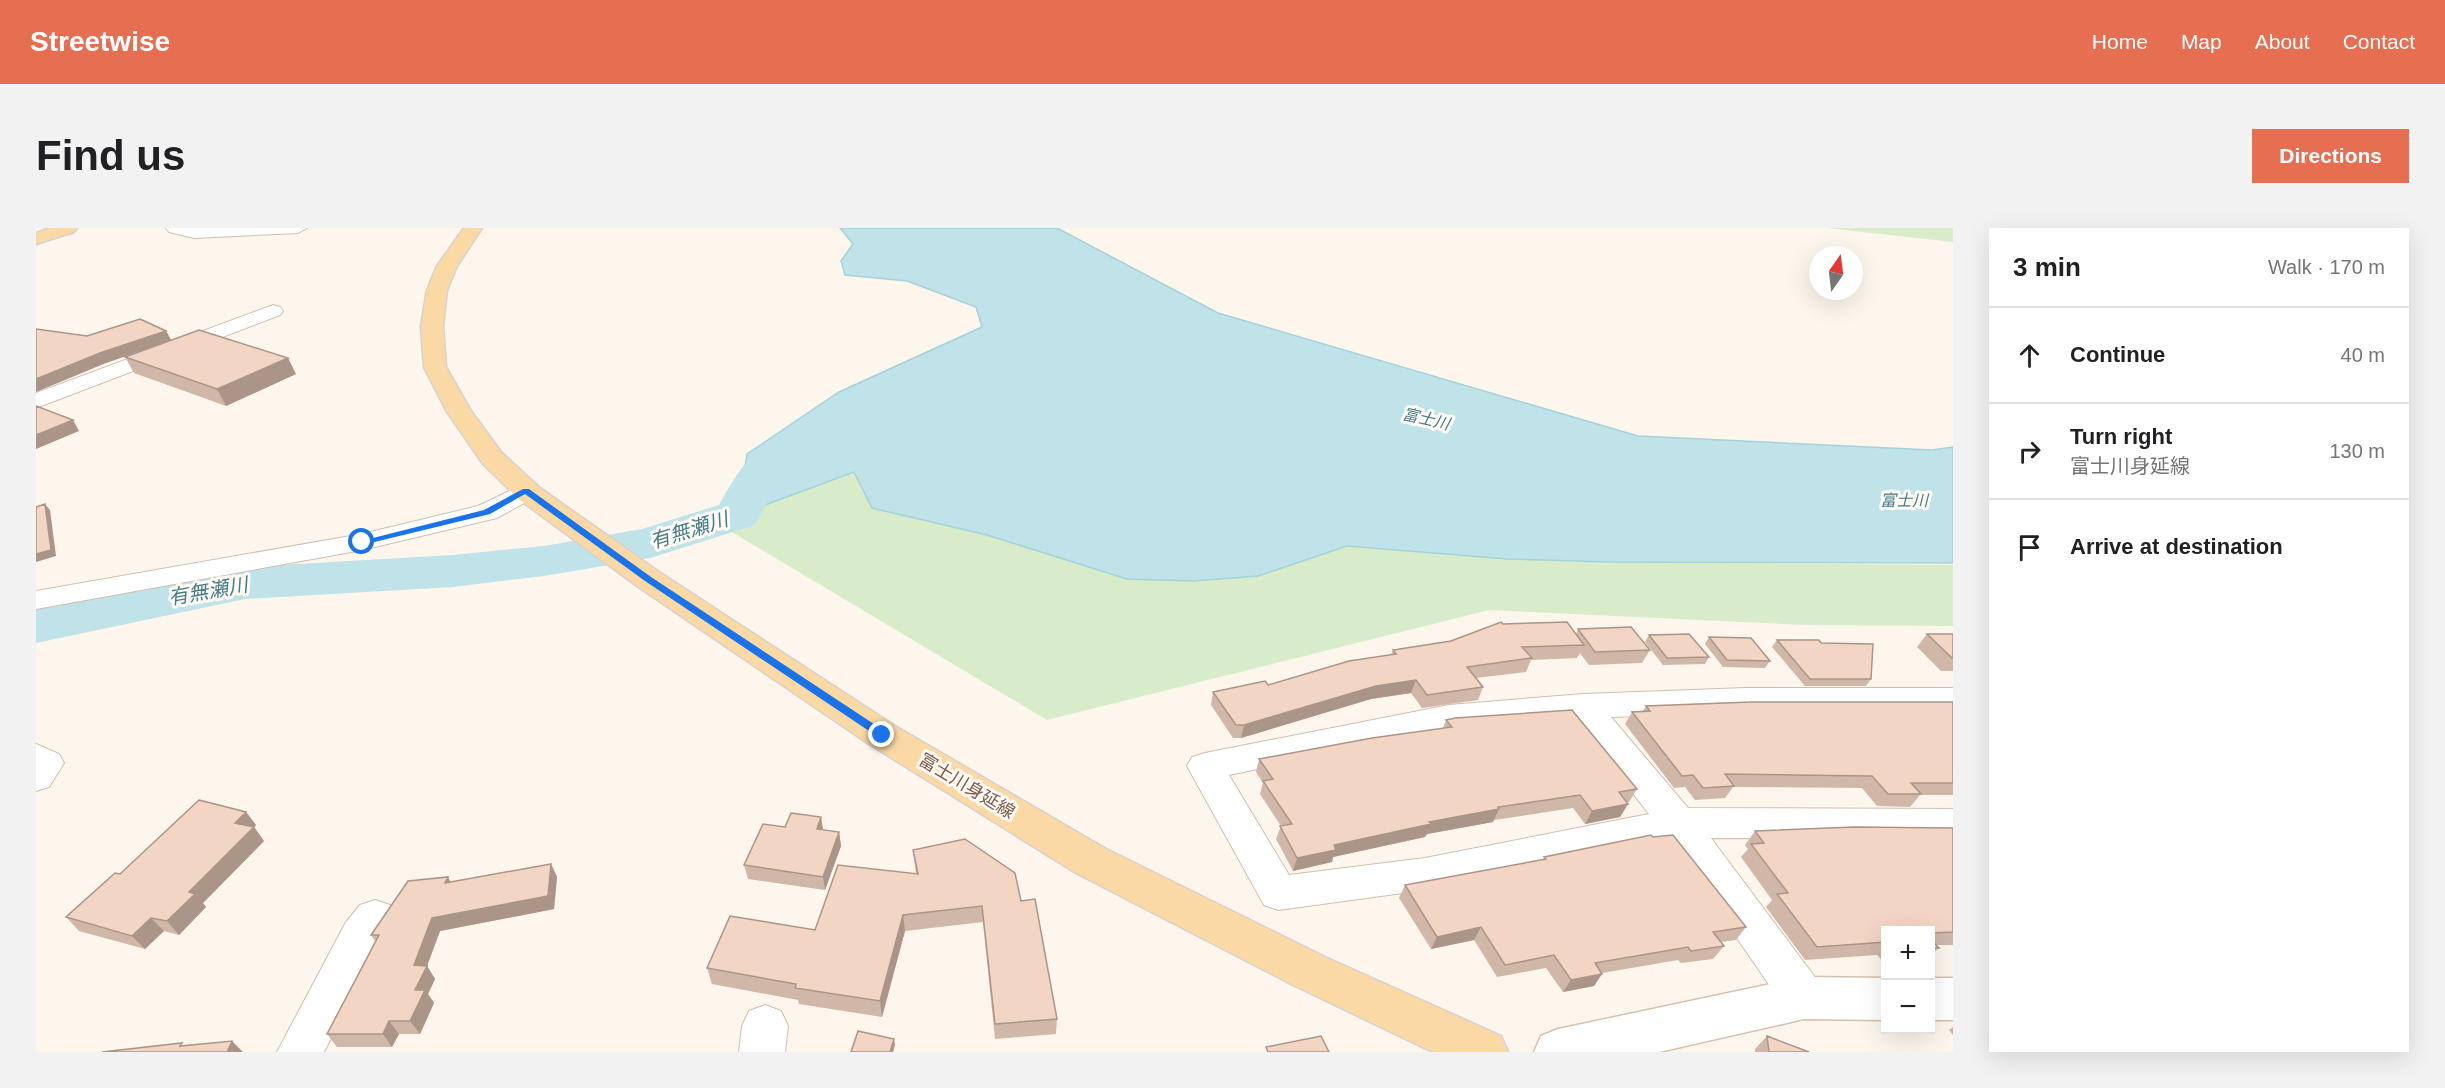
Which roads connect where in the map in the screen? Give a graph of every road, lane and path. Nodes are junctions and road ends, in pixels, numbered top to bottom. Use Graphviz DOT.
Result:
graph roads {
  1 [pos="68,228"];
  2 [pos="175,228"];
  3 [pos="298,228"];
  4 [pos="473,228"];
  5 [pos="36,239"];
  6 [pos="273,311"];
  7 [pos="36,401"];
  8 [pos="528,492"];
  9 [pos="36,600"];
  10 [pos="1953,700"];
  11 [pos="1583,706"];
  12 [pos="36,757"];
  13 [pos="36,777"];
  14 [pos="1678,823"];
  15 [pos="1953,824"];
  16 [pos="375,918"];
  17 [pos="1804,998"];
  18 [pos="1881,999"];
  19 [pos="1935,999"];
  20 [pos="1953,999"];
  21 [pos="300,1052"];
  22 [pos="1484,1052"];
  23 [pos="1560,1052"];
  1 -- 5 [label="main road"];
  2 -- 3 [label="street"];
  4 -- 8 [label="main road, 富士川身延線"];
  6 -- 7 [label="street"];
  8 -- 9 [label="street"];
  8 -- 22 [label="main road, 富士川身延線"];
  10 -- 11 [label="street"];
  11 -- 14 [label="street"];
  11 -- 14 [label="street"];
  12 -- 13 [label="street"];
  14 -- 15 [label="street"];
  14 -- 17 [label="street"];
  16 -- 21 [label="street"];
  17 -- 18 [label="street"];
  17 -- 23 [label="street"];
  19 -- 20 [label="street"];
}
